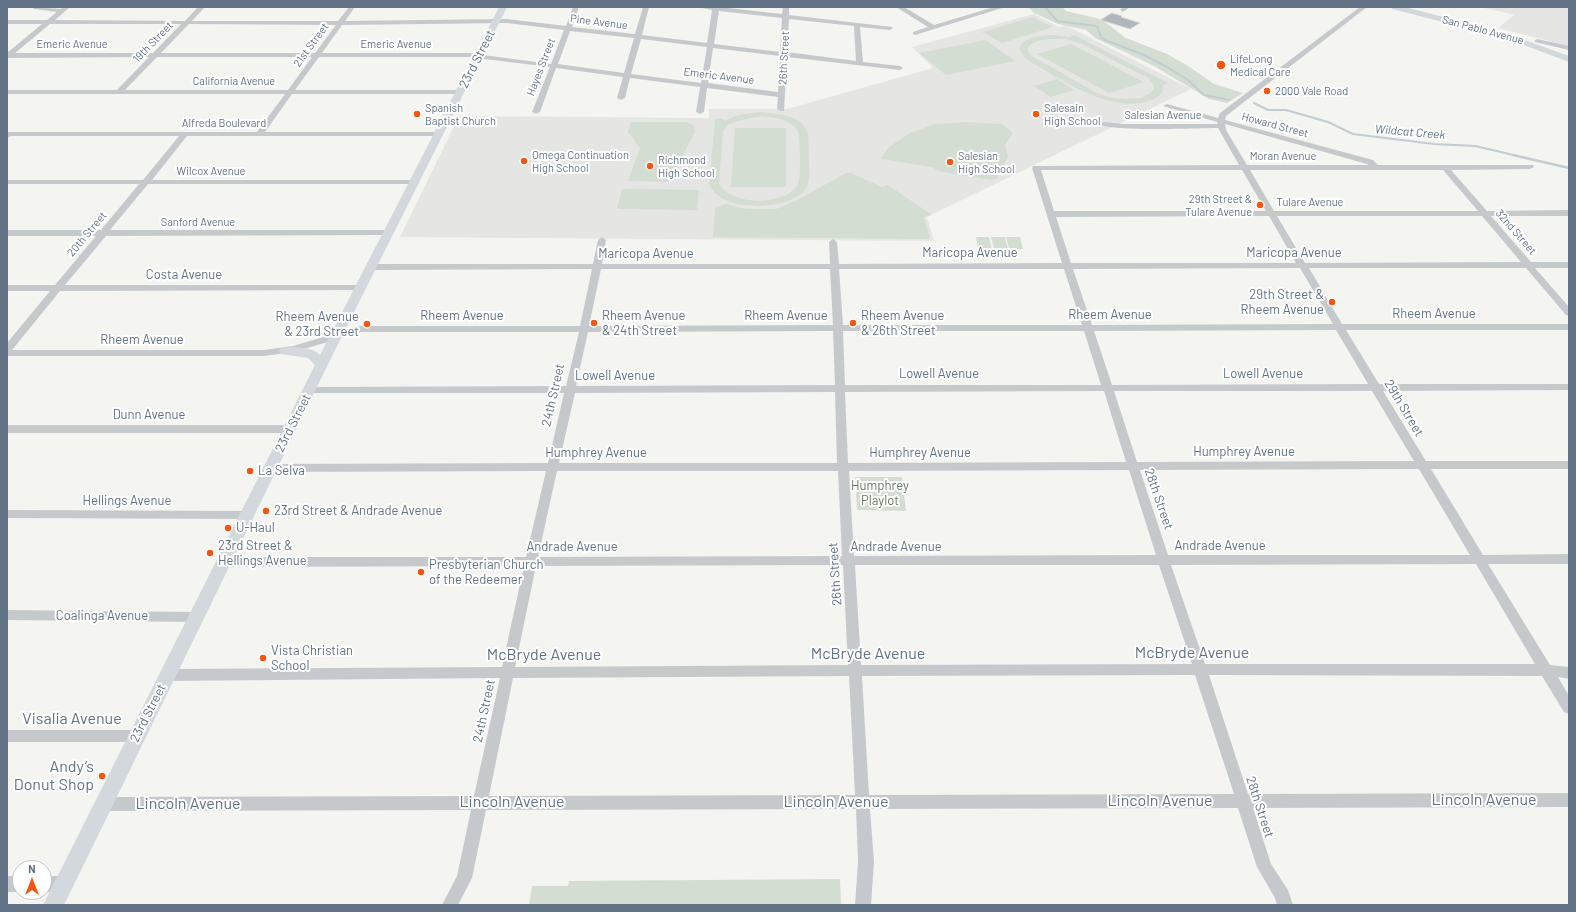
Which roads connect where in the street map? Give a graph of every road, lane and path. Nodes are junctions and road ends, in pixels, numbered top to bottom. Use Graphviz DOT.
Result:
graph roads {
  1 [pos="34,7"];
  2 [pos="202,7"];
  3 [pos="352,7"];
  4 [pos="503,7"];
  5 [pos="576,7"];
  6 [pos="646,7"];
  7 [pos="700,7"];
  8 [pos="786,7"];
  9 [pos="899,7"];
  10 [pos="998,7"];
  11 [pos="1364,7"];
  12 [pos="1395,7"];
  13 [pos="1407,7"];
  14 [pos="715,8"];
  15 [pos="65,9"];
  16 [pos="786,16"];
  17 [pos="7,22"];
  18 [pos="47,22"];
  19 [pos="496,22"];
  20 [pos="187,23"];
  21 [pos="340,23"];
  22 [pos="857,24"];
  23 [pos="933,27"];
  24 [pos="568,28"];
  25 [pos="890,28"];
  26 [pos="915,33"];
  27 [pos="1494,33"];
  28 [pos="1508,33"];
  29 [pos="638,37"];
  30 [pos="1537,41"];
  31 [pos="710,45"];
  32 [pos="1569,48"];
  33 [pos="784,54"];
  34 [pos="1569,54"];
  35 [pos="7,55"];
  36 [pos="317,55"];
  37 [pos="155,56"];
  38 [pos="478,57"];
  39 [pos="1569,59"];
  40 [pos="860,62"];
  41 [pos="553,67"];
  42 [pos="900,68"];
  43 [pos="627,76"];
  44 [pos="704,86"];
  45 [pos="7,92"];
  46 [pos="119,92"];
  47 [pos="290,92"];
  48 [pos="460,92"];
  49 [pos="782,95"];
  50 [pos="621,98"];
  51 [pos="1167,106"];
  52 [pos="781,109"];
  53 [pos="536,112"];
  54 [pos="700,112"];
  55 [pos="1104,124"];
  56 [pos="1221,124"];
  57 [pos="185,134"];
  58 [pos="259,134"];
  59 [pos="439,134"];
  60 [pos="8,135"];
  61 [pos="1244,167"];
  62 [pos="1377,167"];
  63 [pos="1445,167"];
  64 [pos="1530,167"];
  65 [pos="1036,168"];
  66 [pos="7,182"];
  67 [pos="145,182"];
  68 [pos="415,182"];
  69 [pos="1271,213"];
  70 [pos="1484,213"];
  71 [pos="1569,213"];
  72 [pos="1052,214"];
  73 [pos="7,233"];
  74 [pos="389,233"];
  75 [pos="103,234"];
  76 [pos="602,240"];
  77 [pos="833,242"];
  78 [pos="1569,265"];
  79 [pos="1068,266"];
  80 [pos="1302,266"];
  81 [pos="1529,266"];
  82 [pos="596,267"];
  83 [pos="834,267"];
  84 [pos="372,268"];
  85 [pos="7,288"];
  86 [pos="57,288"];
  87 [pos="361,288"];
  88 [pos="1569,313"];
  89 [pos="1339,327"];
  90 [pos="1569,327"];
  91 [pos="1088,328"];
  92 [pos="584,329"];
  93 [pos="838,329"];
  94 [pos="337,337"];
  95 [pos="7,349"];
  96 [pos="285,351"];
  97 [pos="7,353"];
  98 [pos="322,365"];
  99 [pos="1569,387"];
  100 [pos="840,388"];
  101 [pos="1108,388"];
  102 [pos="1376,388"];
  103 [pos="310,390"];
  104 [pos="570,390"];
  105 [pos="7,429"];
  106 [pos="290,429"];
  107 [pos="1569,465"];
  108 [pos="1133,466"];
  109 [pos="1423,466"];
  110 [pos="843,467"];
  111 [pos="271,468"];
  112 [pos="551,468"];
  113 [pos="7,514"];
  114 [pos="247,515"];
  115 [pos="1569,559"];
  116 [pos="1165,560"];
  117 [pos="1480,560"];
  118 [pos="531,561"];
  119 [pos="849,561"];
  120 [pos="224,562"];
  121 [pos="7,615"];
  122 [pos="197,617"];
  123 [pos="1200,670"];
  124 [pos="1548,671"];
  125 [pos="508,672"];
  126 [pos="856,672"];
  127 [pos="1569,673"];
  128 [pos="168,675"];
  129 [pos="1569,708"];
  130 [pos="7,736"];
  131 [pos="137,736"];
  132 [pos="1243,800"];
  133 [pos="1569,800"];
  134 [pos="479,802"];
  135 [pos="862,802"];
  136 [pos="103,804"];
  137 [pos="54,884"];
  138 [pos="53,905"];
  139 [pos="450,905"];
  140 [pos="863,905"];
  141 [pos="1285,905"];
  1 -- 15 [label="street"];
  2 -- 20 [label="street, 19th Street"];
  3 -- 21 [label="street, 21st Street"];
  4 -- 19 [label="main road, 23rd Street"];
  5 -- 24 [label="street, Hayes Street"];
  6 -- 29 [label="street"];
  7 -- 14 [label="street"];
  8 -- 16 [label="street, 26th Street"];
  9 -- 23 [label="street"];
  10 -- 23 [label="street"];
  11 -- 56 [label="street"];
  12 -- 27 [label="main road, San Pablo Avenue"];
  13 -- 28 [label="main road, San Pablo Avenue"];
  14 -- 16 [label="street"];
  14 -- 31 [label="street"];
  15 -- 18 [label="street"];
  16 -- 22 [label="street"];
  16 -- 33 [label="street, 26th Street"];
  17 -- 18 [label="street, Pine Avenue"];
  18 -- 20 [label="street, Pine Avenue"];
  18 -- 35 [label="street"];
  19 -- 21 [label="street, Pine Avenue"];
  19 -- 24 [label="street, Pine Avenue"];
  19 -- 38 [label="main road, 23rd Street"];
  20 -- 21 [label="street, Pine Avenue"];
  20 -- 37 [label="street, 19th Street"];
  21 -- 36 [label="street, 21st Street"];
  22 -- 25 [label="street"];
  22 -- 40 [label="street"];
  23 -- 26 [label="street"];
  24 -- 29 [label="street, Pine Avenue"];
  24 -- 41 [label="street, Hayes Street"];
  27 -- 28 [label="main road"];
  27 -- 39 [label="main road, San Pablo Avenue"];
  28 -- 30 [label="main road, San Pablo Avenue"];
  29 -- 31 [label="street, Pine Avenue"];
  29 -- 43 [label="street"];
  30 -- 32 [label="street"];
  30 -- 34 [label="main road, San Pablo Avenue"];
  31 -- 33 [label="street, Pine Avenue"];
  31 -- 44 [label="street"];
  33 -- 40 [label="street, Pine Avenue"];
  33 -- 49 [label="street, 26th Street"];
  35 -- 37 [label="street, Emeric Avenue"];
  36 -- 37 [label="street, Emeric Avenue"];
  36 -- 38 [label="street, Emeric Avenue"];
  36 -- 47 [label="street, 21st Street"];
  37 -- 46 [label="street, 19th Street"];
  38 -- 41 [label="street, Emeric Avenue"];
  38 -- 48 [label="main road, 23rd Street"];
  40 -- 42 [label="street, Pine Avenue"];
  41 -- 43 [label="street, Emeric Avenue"];
  41 -- 53 [label="street, Hayes Street"];
  43 -- 44 [label="street, Emeric Avenue"];
  43 -- 50 [label="street"];
  44 -- 49 [label="street, Emeric Avenue"];
  44 -- 54 [label="street"];
  45 -- 46 [label="street, California Avenue"];
  46 -- 47 [label="street, California Avenue"];
  47 -- 48 [label="street, California Avenue"];
  47 -- 58 [label="street, 21st Street"];
  48 -- 59 [label="main road, 23rd Street"];
  49 -- 52 [label="street, 26th Street"];
  51 -- 56 [label="street, Howard Street"];
  55 -- 56 [label="street, Salesian Avenue"];
  56 -- 61 [label="street, 29th Street"];
  56 -- 62 [label="street, Howard Street"];
  57 -- 58 [label="street, Alfreda Boulevard"];
  57 -- 60 [label="street, Alfreda Boulevard"];
  57 -- 67 [label="street, 20th Street"];
  58 -- 59 [label="street, Alfreda Boulevard"];
  59 -- 68 [label="main road, 23rd Street"];
  61 -- 62 [label="street, Moran Avenue"];
  61 -- 65 [label="street, Moran Avenue"];
  61 -- 69 [label="street, 29th Street"];
  62 -- 63 [label="street, Moran Avenue"];
  63 -- 64 [label="street, Moran Avenue"];
  63 -- 70 [label="street, 32nd Street"];
  65 -- 72 [label="street, 28th Street"];
  66 -- 67 [label="street, Wilcox Avenue"];
  67 -- 68 [label="street, Wilcox Avenue"];
  67 -- 75 [label="street, 20th Street"];
  68 -- 74 [label="main road, 23rd Street"];
  69 -- 70 [label="street, Tulare Avenue"];
  69 -- 72 [label="street, Tulare Avenue"];
  69 -- 80 [label="street, 29th Street"];
  70 -- 71 [label="street, Tulare Avenue"];
  70 -- 81 [label="street, 32nd Street"];
  72 -- 79 [label="street, 28th Street"];
  73 -- 75 [label="street, Sanford Avenue"];
  74 -- 75 [label="street, Sanford Avenue"];
  74 -- 84 [label="main road, 23rd Street"];
  75 -- 86 [label="street, 20th Street"];
  76 -- 82 [label="street, 24th Street"];
  77 -- 83 [label="street, 26th Street"];
  78 -- 81 [label="street, Maricopa Avenue"];
  79 -- 80 [label="street, Maricopa Avenue"];
  79 -- 83 [label="street, Maricopa Avenue"];
  79 -- 91 [label="street, 28th Street"];
  80 -- 81 [label="street, Maricopa Avenue"];
  80 -- 89 [label="street, 29th Street"];
  81 -- 88 [label="street, 32nd Street"];
  82 -- 83 [label="street, Maricopa Avenue"];
  82 -- 84 [label="street, Maricopa Avenue"];
  82 -- 92 [label="street, 24th Street"];
  83 -- 93 [label="street, 26th Street"];
  84 -- 87 [label="main road, 23rd Street"];
  85 -- 86 [label="street, Costa Avenue"];
  86 -- 87 [label="street, Costa Avenue"];
  86 -- 95 [label="street, 20th Street"];
  87 -- 94 [label="main road, 23rd Street"];
  89 -- 90 [label="street, Rheem Avenue"];
  89 -- 91 [label="street, Rheem Avenue"];
  89 -- 102 [label="street, 29th Street"];
  91 -- 93 [label="street, Rheem Avenue"];
  91 -- 101 [label="street, 28th Street"];
  92 -- 93 [label="street, Rheem Avenue"];
  92 -- 94 [label="street, Rheem Avenue"];
  92 -- 104 [label="street, 24th Street"];
  93 -- 100 [label="street, 26th Street"];
  94 -- 96 [label="street, Rheem Avenue"];
  94 -- 98 [label="main road, 23rd Street"];
  96 -- 97 [label="street, Rheem Avenue"];
  96 -- 98 [label="main road"];
  98 -- 103 [label="main road, 23rd Street"];
  99 -- 102 [label="street, Lowell Avenue"];
  100 -- 101 [label="street, Lowell Avenue"];
  100 -- 104 [label="street, Lowell Avenue"];
  100 -- 110 [label="street, 26th Street"];
  101 -- 102 [label="street, Lowell Avenue"];
  101 -- 108 [label="street, 28th Street"];
  102 -- 109 [label="street, 29th Street"];
  103 -- 104 [label="street, Lowell Avenue"];
  103 -- 106 [label="main road, 23rd Street"];
  104 -- 112 [label="street, 24th Street"];
  105 -- 106 [label="street, Dunn Avenue"];
  106 -- 111 [label="main road, 23rd Street"];
  107 -- 109 [label="street, Humphrey Avenue"];
  108 -- 109 [label="street, Humphrey Avenue"];
  108 -- 110 [label="street, Humphrey Avenue"];
  108 -- 116 [label="street, 28th Street"];
  109 -- 117 [label="street, 29th Street"];
  110 -- 112 [label="street, Humphrey Avenue"];
  110 -- 119 [label="street, 26th Street"];
  111 -- 112 [label="street, Humphrey Avenue"];
  111 -- 114 [label="main road, 23rd Street"];
  112 -- 118 [label="street, 24th Street"];
  113 -- 114 [label="street, Hellings Avenue"];
  114 -- 120 [label="main road, 23rd Street"];
  115 -- 117 [label="street, Andrade Avenue"];
  116 -- 117 [label="street, Andrade Avenue"];
  116 -- 119 [label="street, Andrade Avenue"];
  116 -- 123 [label="street, 28th Street"];
  117 -- 124 [label="street, 29th Street"];
  118 -- 119 [label="street, Andrade Avenue"];
  118 -- 120 [label="street, Andrade Avenue"];
  118 -- 125 [label="street, 24th Street"];
  119 -- 126 [label="street, 26th Street"];
  120 -- 122 [label="main road, 23rd Street"];
  121 -- 122 [label="street, Coalinga Avenue"];
  122 -- 128 [label="main road, 23rd Street"];
  123 -- 124 [label="street, McBryde Avenue"];
  123 -- 126 [label="street, McBryde Avenue"];
  123 -- 132 [label="street, 28th Street"];
  124 -- 127 [label="street, McBryde Avenue"];
  124 -- 129 [label="street, 29th Street"];
  125 -- 126 [label="street, McBryde Avenue"];
  125 -- 128 [label="street, McBryde Avenue"];
  125 -- 134 [label="street, 24th Street"];
  126 -- 135 [label="street, 26th Street"];
  128 -- 131 [label="main road, 23rd Street"];
  130 -- 131 [label="street, Visalia Avenue"];
  131 -- 136 [label="main road, 23rd Street"];
  132 -- 133 [label="street, Lincoln Avenue"];
  132 -- 135 [label="street, Lincoln Avenue"];
  132 -- 141 [label="street, 28th Street"];
  134 -- 135 [label="street, Lincoln Avenue"];
  134 -- 136 [label="street, Lincoln Avenue"];
  134 -- 139 [label="street, 24th Street"];
  135 -- 140 [label="street, 26th Street"];
  136 -- 137 [label="main road, 23rd Street"];
  137 -- 138 [label="main road, 23rd Street"];
}
